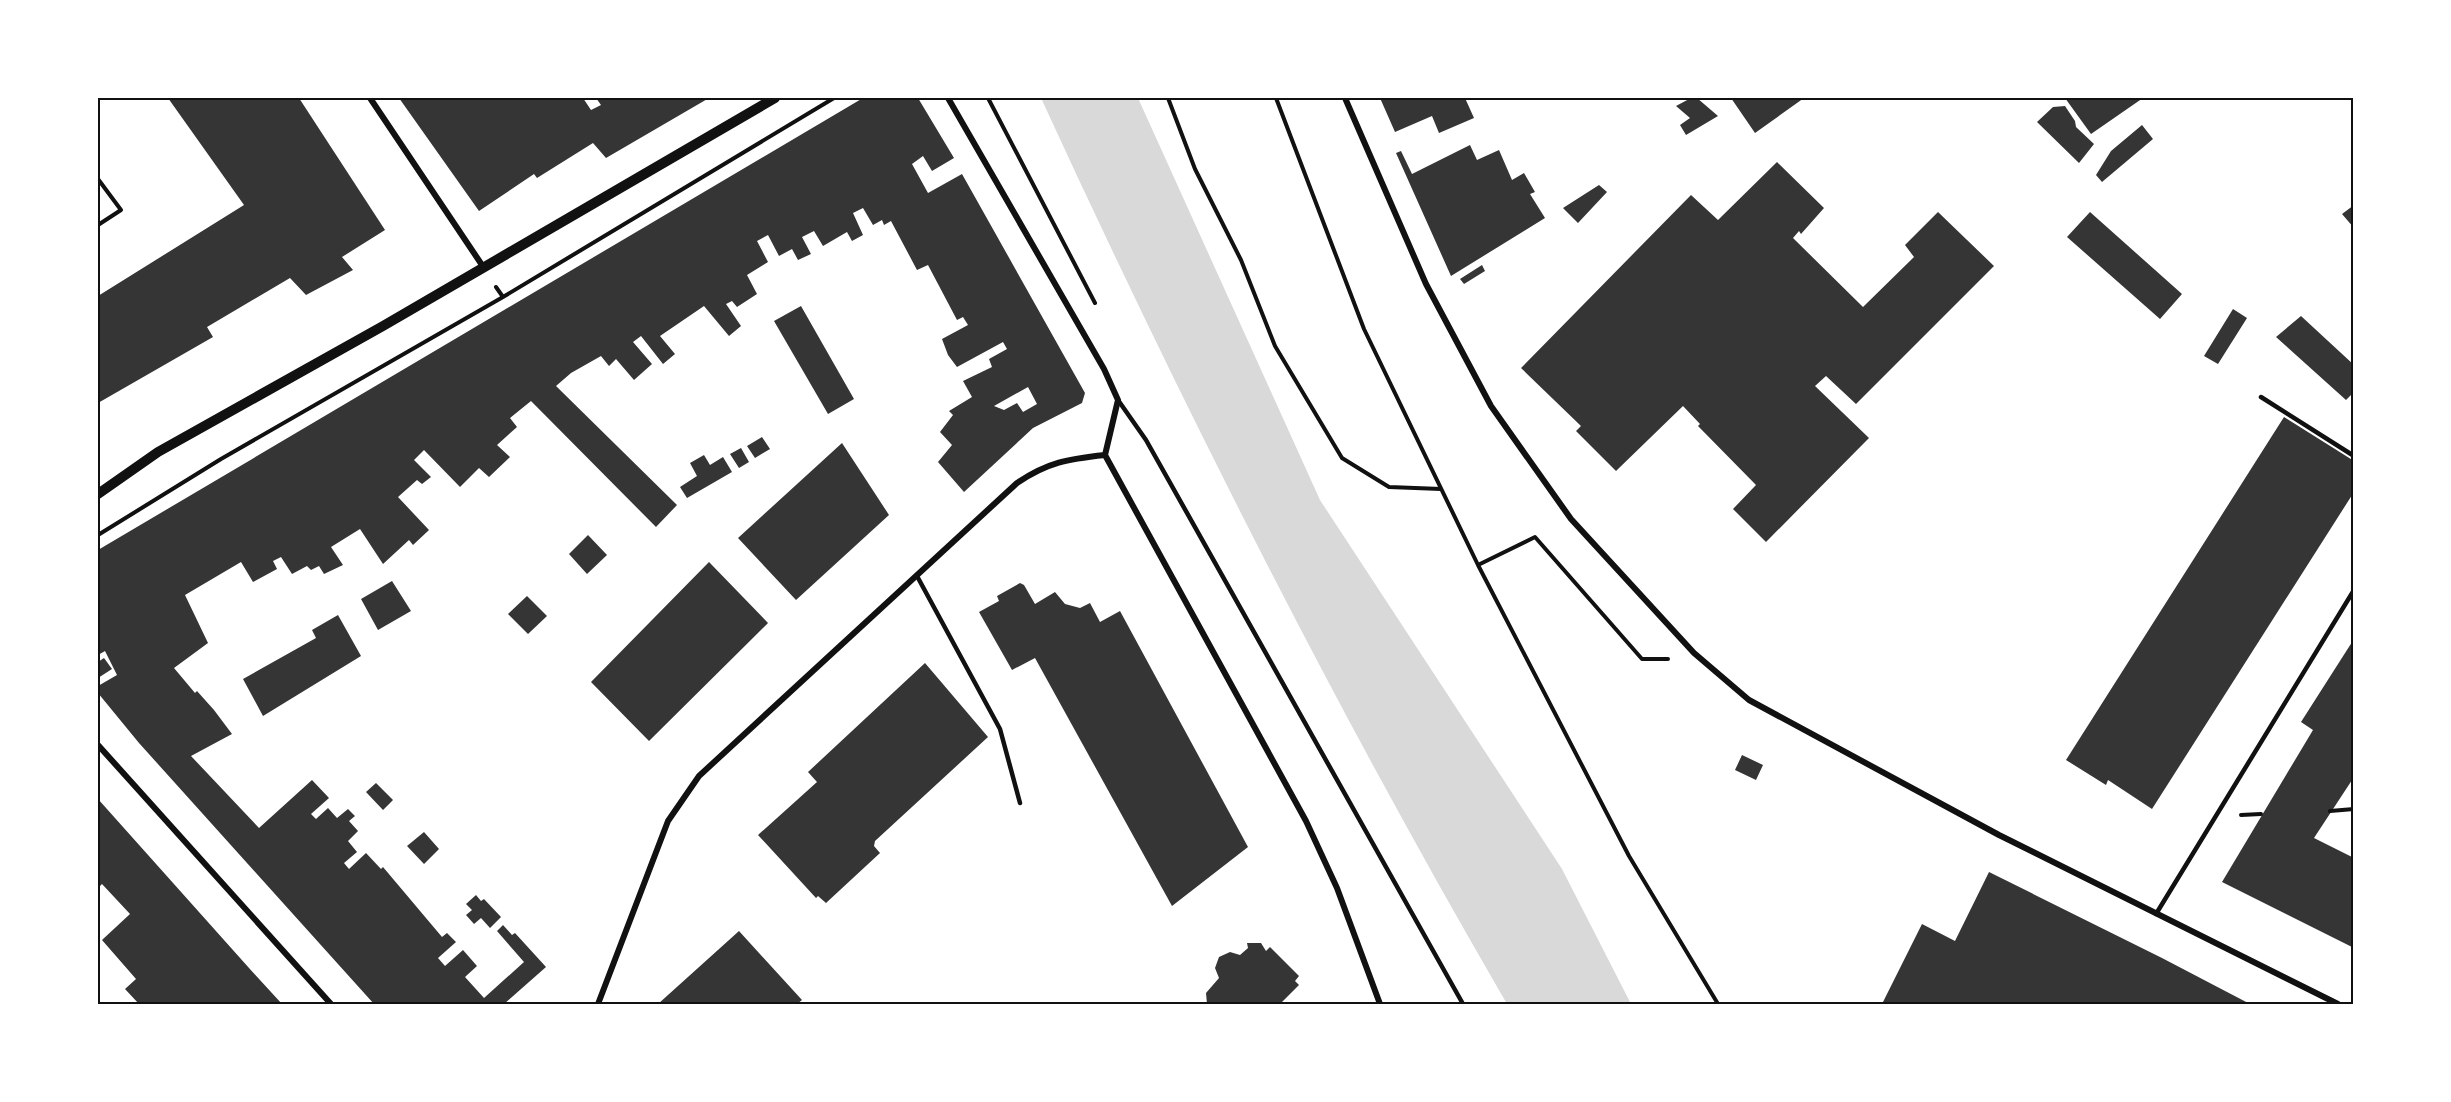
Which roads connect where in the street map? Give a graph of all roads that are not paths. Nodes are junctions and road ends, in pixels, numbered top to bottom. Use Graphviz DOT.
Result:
graph roads {
  1 [pos="370,98"];
  2 [pos="775,98"];
  3 [pos="948,98"];
  4 [pos="1345,98"];
  5 [pos="483,268"];
  6 [pos="2261,397"];
  7 [pos="1118,400"];
  8 [pos="1105,455"];
  9 [pos="2354,456"];
  10 [pos="98,494"];
  11 [pos="918,576"];
  12 [pos="2354,590"];
  13 [pos="98,745"];
  14 [pos="1020,803"];
  15 [pos="2156,914"];
  16 [pos="331,1005"];
  17 [pos="598,1005"];
  18 [pos="1380,1005"];
  19 [pos="1463,1005"];
  20 [pos="2338,1005"];
  1 -- 5 [label="street"];
  2 -- 5 [label="street"];
  3 -- 7 [label="street"];
  4 -- 15 [label="street"];
  5 -- 10 [label="street"];
  6 -- 9 [label="lane"];
  7 -- 8 [label="street"];
  7 -- 19 [label="lane"];
  8 -- 11 [label="street"];
  8 -- 18 [label="street"];
  11 -- 14 [label="lane"];
  11 -- 17 [label="street"];
  12 -- 15 [label="lane"];
  13 -- 16 [label="street"];
  15 -- 20 [label="street"];
}
